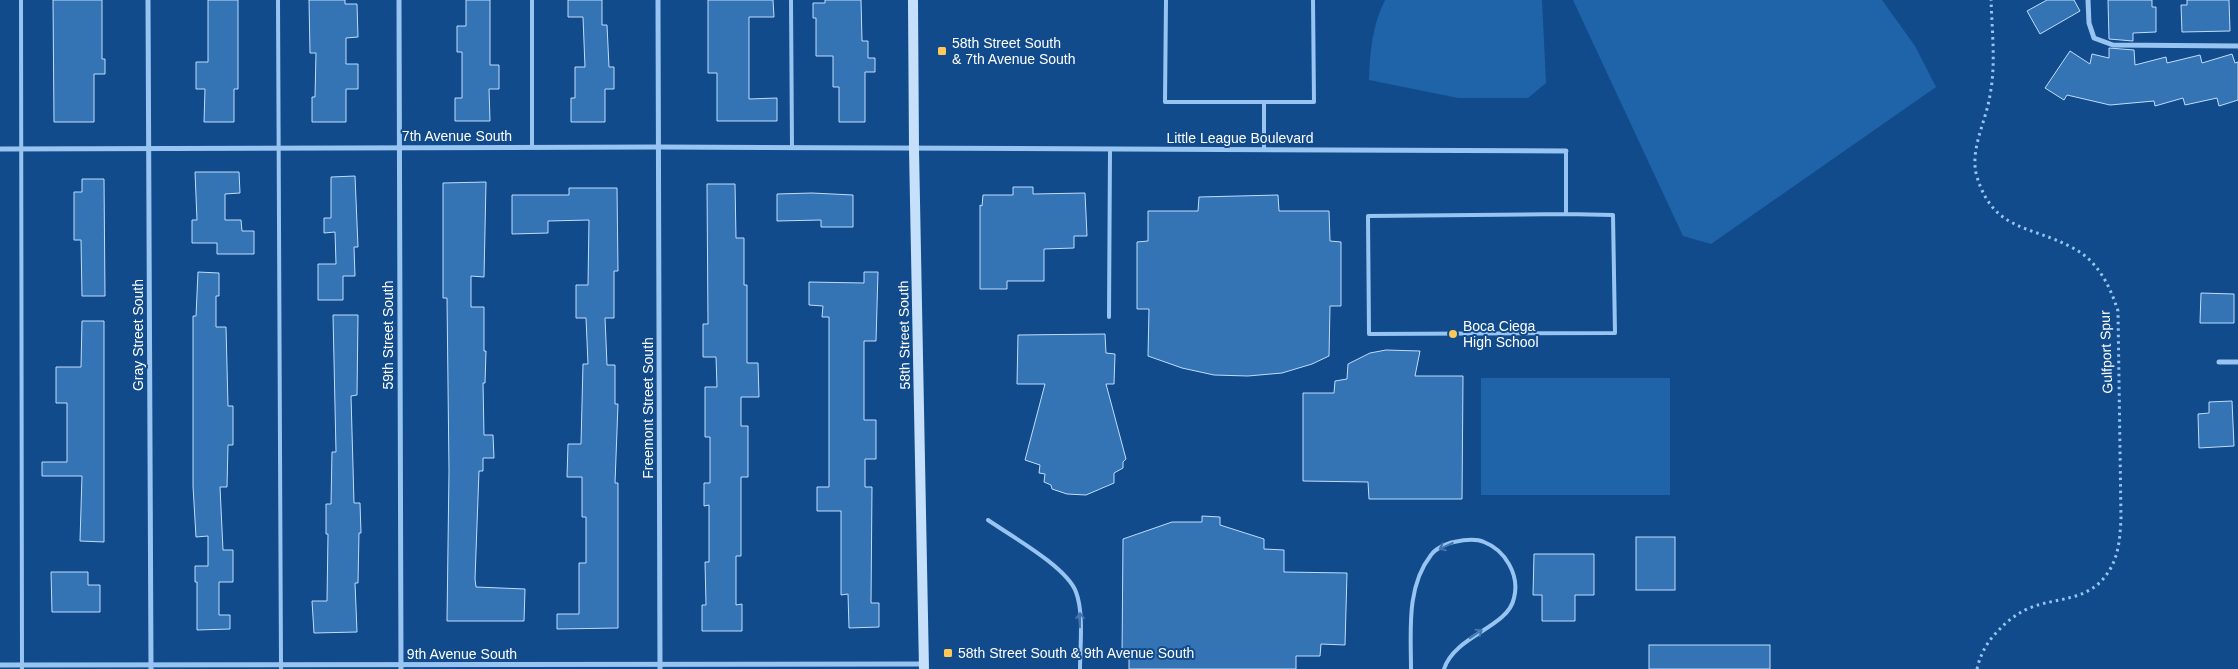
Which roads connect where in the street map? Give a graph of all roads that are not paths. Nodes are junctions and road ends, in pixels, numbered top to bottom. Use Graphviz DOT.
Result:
graph roads {
  1 [pos="21,0"];
  2 [pos="148,0"];
  3 [pos="278,0"];
  4 [pos="399,0"];
  5 [pos="532,0"];
  6 [pos="658,0"];
  7 [pos="791,0"];
  8 [pos="913,0"];
  9 [pos="1166,0"];
  10 [pos="1313,0"];
  11 [pos="2088,0"];
  12 [pos="2238,46"];
  13 [pos="1264,102"];
  14 [pos="658,147"];
  15 [pos="399,148"];
  16 [pos="532,148"];
  17 [pos="792,148"];
  18 [pos="0,149"];
  19 [pos="22,149"];
  20 [pos="279,149"];
  21 [pos="914,149"];
  22 [pos="1110,149"];
  23 [pos="148,150"];
  24 [pos="1264,150"];
  25 [pos="1566,151"];
  26 [pos="1566,214"];
  27 [pos="1110,317"];
  28 [pos="2219,362"];
  29 [pos="2238,362"];
  30 [pos="988,520"];
  31 [pos="0,665"];
  32 [pos="151,666"];
  33 [pos="660,666"];
  34 [pos="22,667"];
  35 [pos="281,667"];
  36 [pos="401,667"];
  37 [pos="924,667"];
  38 [pos="1080,669"];
  39 [pos="1411,669"];
  40 [pos="1444,669"];
  1 -- 19 [label="lane"];
  2 -- 23 [label="street, Gray Street South"];
  3 -- 20 [label="lane"];
  4 -- 15 [label="street, 59th Street South"];
  5 -- 16 [label="lane"];
  6 -- 14 [label="street, Freemont Street South"];
  7 -- 17 [label="lane"];
  8 -- 21 [label="street, 58th Street South"];
  9 -- 13 [label="lane"];
  10 -- 13 [label="lane"];
  11 -- 12 [label="street"];
  13 -- 24 [label="lane"];
  14 -- 16 [label="street, 7th Avenue South"];
  14 -- 17 [label="street, 7th Avenue South"];
  14 -- 33 [label="street, Freemont Street South"];
  15 -- 16 [label="street, 7th Avenue South"];
  15 -- 20 [label="street, 7th Avenue South"];
  15 -- 36 [label="street, 59th Street South"];
  17 -- 21 [label="street, 7th Avenue South"];
  18 -- 19 [label="street, 7th Avenue South"];
  19 -- 23 [label="street, 7th Avenue South"];
  19 -- 34 [label="lane"];
  20 -- 23 [label="street, 7th Avenue South"];
  20 -- 35 [label="lane"];
  21 -- 22 [label="street, Little League Boulevard"];
  21 -- 37 [label="street, 58th Street South"];
  22 -- 24 [label="street, Little League Boulevard"];
  22 -- 27 [label="lane"];
  23 -- 32 [label="street, Gray Street South"];
  24 -- 25 [label="street, Little League Boulevard"];
  25 -- 26 [label="lane"];
  26 -- 26 [label="lane"];
  28 -- 29 [label="street"];
  38 -- 30 [label="lane, one-way"];
  31 -- 34 [label="street, 9th Avenue South"];
  32 -- 34 [label="street, 9th Avenue South"];
  32 -- 35 [label="street, 9th Avenue South"];
  33 -- 36 [label="street, 9th Avenue South"];
  33 -- 37 [label="street, 9th Avenue South"];
  35 -- 36 [label="street, 9th Avenue South"];
  40 -- 39 [label="lane, one-way"];
}
